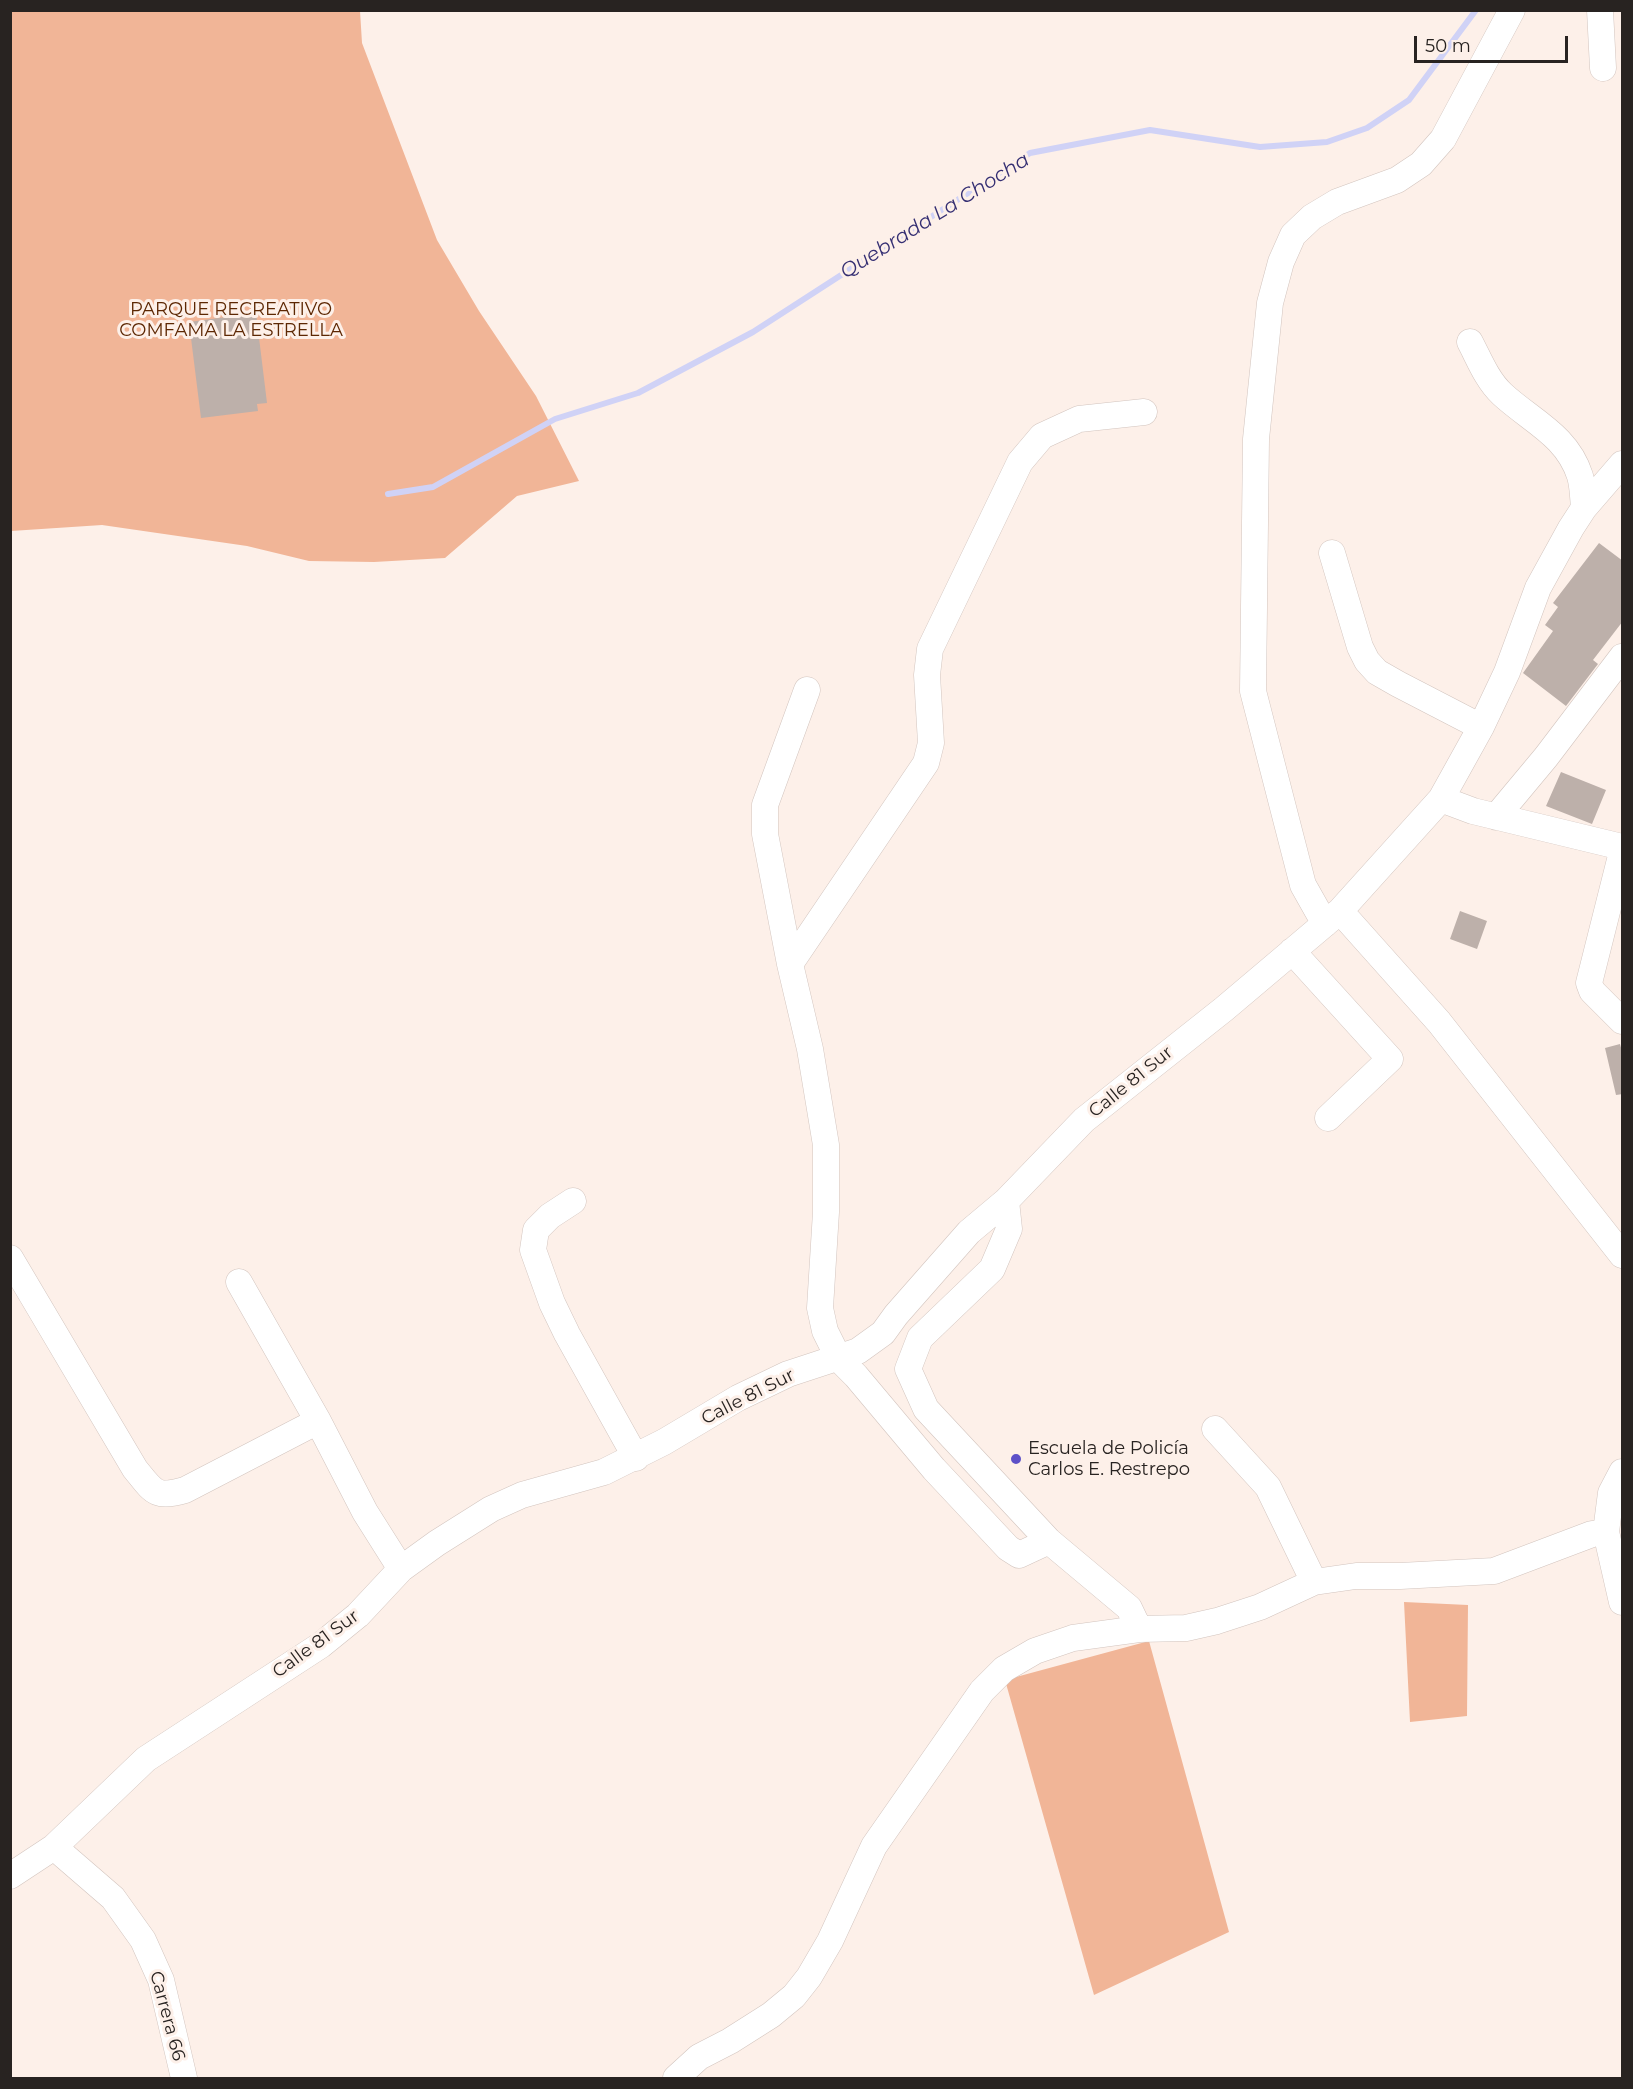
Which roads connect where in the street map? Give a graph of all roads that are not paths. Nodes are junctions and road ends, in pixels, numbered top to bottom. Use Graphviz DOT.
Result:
graph roads {
  1 [pos="1512,10"];
  2 [pos="1600,10"];
  3 [pos="1603,68"];
  4 [pos="1470,342"];
  5 [pos="1144,412"];
  6 [pos="1623,464"];
  7 [pos="1584,508"];
  8 [pos="1332,553"];
  9 [pos="1623,657"];
  10 [pos="807,690"];
  11 [pos="1480,727"];
  12 [pos="1440,799"];
  13 [pos="1496,817"];
  14 [pos="1623,849"];
  15 [pos="1332,917"];
  16 [pos="1292,951"];
  17 [pos="790,963"];
  18 [pos="1623,1021"];
  19 [pos="1328,1118"];
  20 [pos="573,1201"];
  21 [pos="1006,1201"];
  22 [pos="1623,1255"];
  23 [pos="10,1258"];
  24 [pos="239,1282"];
  25 [pos="839,1359"];
  26 [pos="318,1421"];
  27 [pos="1215,1430"];
  28 [pos="636,1458"];
  29 [pos="1623,1472"];
  30 [pos="1606,1532"];
  31 [pos="1049,1541"];
  32 [pos="401,1569"];
  33 [pos="1314,1582"];
  34 [pos="1622,1596"];
  35 [pos="1138,1629"];
  36 [pos="54,1847"];
  37 [pos="10,1876"];
  38 [pos="184,2079"];
  39 [pos="676,2079"];
  1 -- 15 [label="street"];
  2 -- 3 [label="street"];
  4 -- 7 [label="street"];
  5 -- 17 [label="street"];
  6 -- 7 [label="street, Calle 81 Sur"];
  7 -- 11 [label="street, Calle 81 Sur"];
  8 -- 11 [label="street"];
  9 -- 13 [label="street"];
  10 -- 17 [label="street"];
  11 -- 12 [label="street, Calle 81 Sur"];
  12 -- 13 [label="street"];
  12 -- 15 [label="street, Calle 81 Sur"];
  13 -- 14 [label="street"];
  14 -- 18 [label="street"];
  15 -- 16 [label="street, Calle 81 Sur"];
  15 -- 22 [label="street"];
  16 -- 19 [label="street"];
  16 -- 21 [label="street, Calle 81 Sur"];
  17 -- 25 [label="street"];
  20 -- 28 [label="street"];
  21 -- 25 [label="street, Calle 81 Sur"];
  21 -- 31 [label="street"];
  23 -- 26 [label="street"];
  24 -- 26 [label="street"];
  25 -- 28 [label="street, Calle 81 Sur"];
  25 -- 31 [label="street"];
  26 -- 32 [label="street"];
  27 -- 33 [label="street"];
  28 -- 32 [label="street, Calle 81 Sur"];
  29 -- 30 [label="street"];
  30 -- 33 [label="street"];
  30 -- 34 [label="street"];
  31 -- 35 [label="street"];
  32 -- 36 [label="street, Calle 81 Sur"];
  33 -- 35 [label="street"];
  35 -- 39 [label="street"];
  36 -- 37 [label="street, Calle 81 Sur"];
  36 -- 38 [label="street, Carrera 66"];
}
